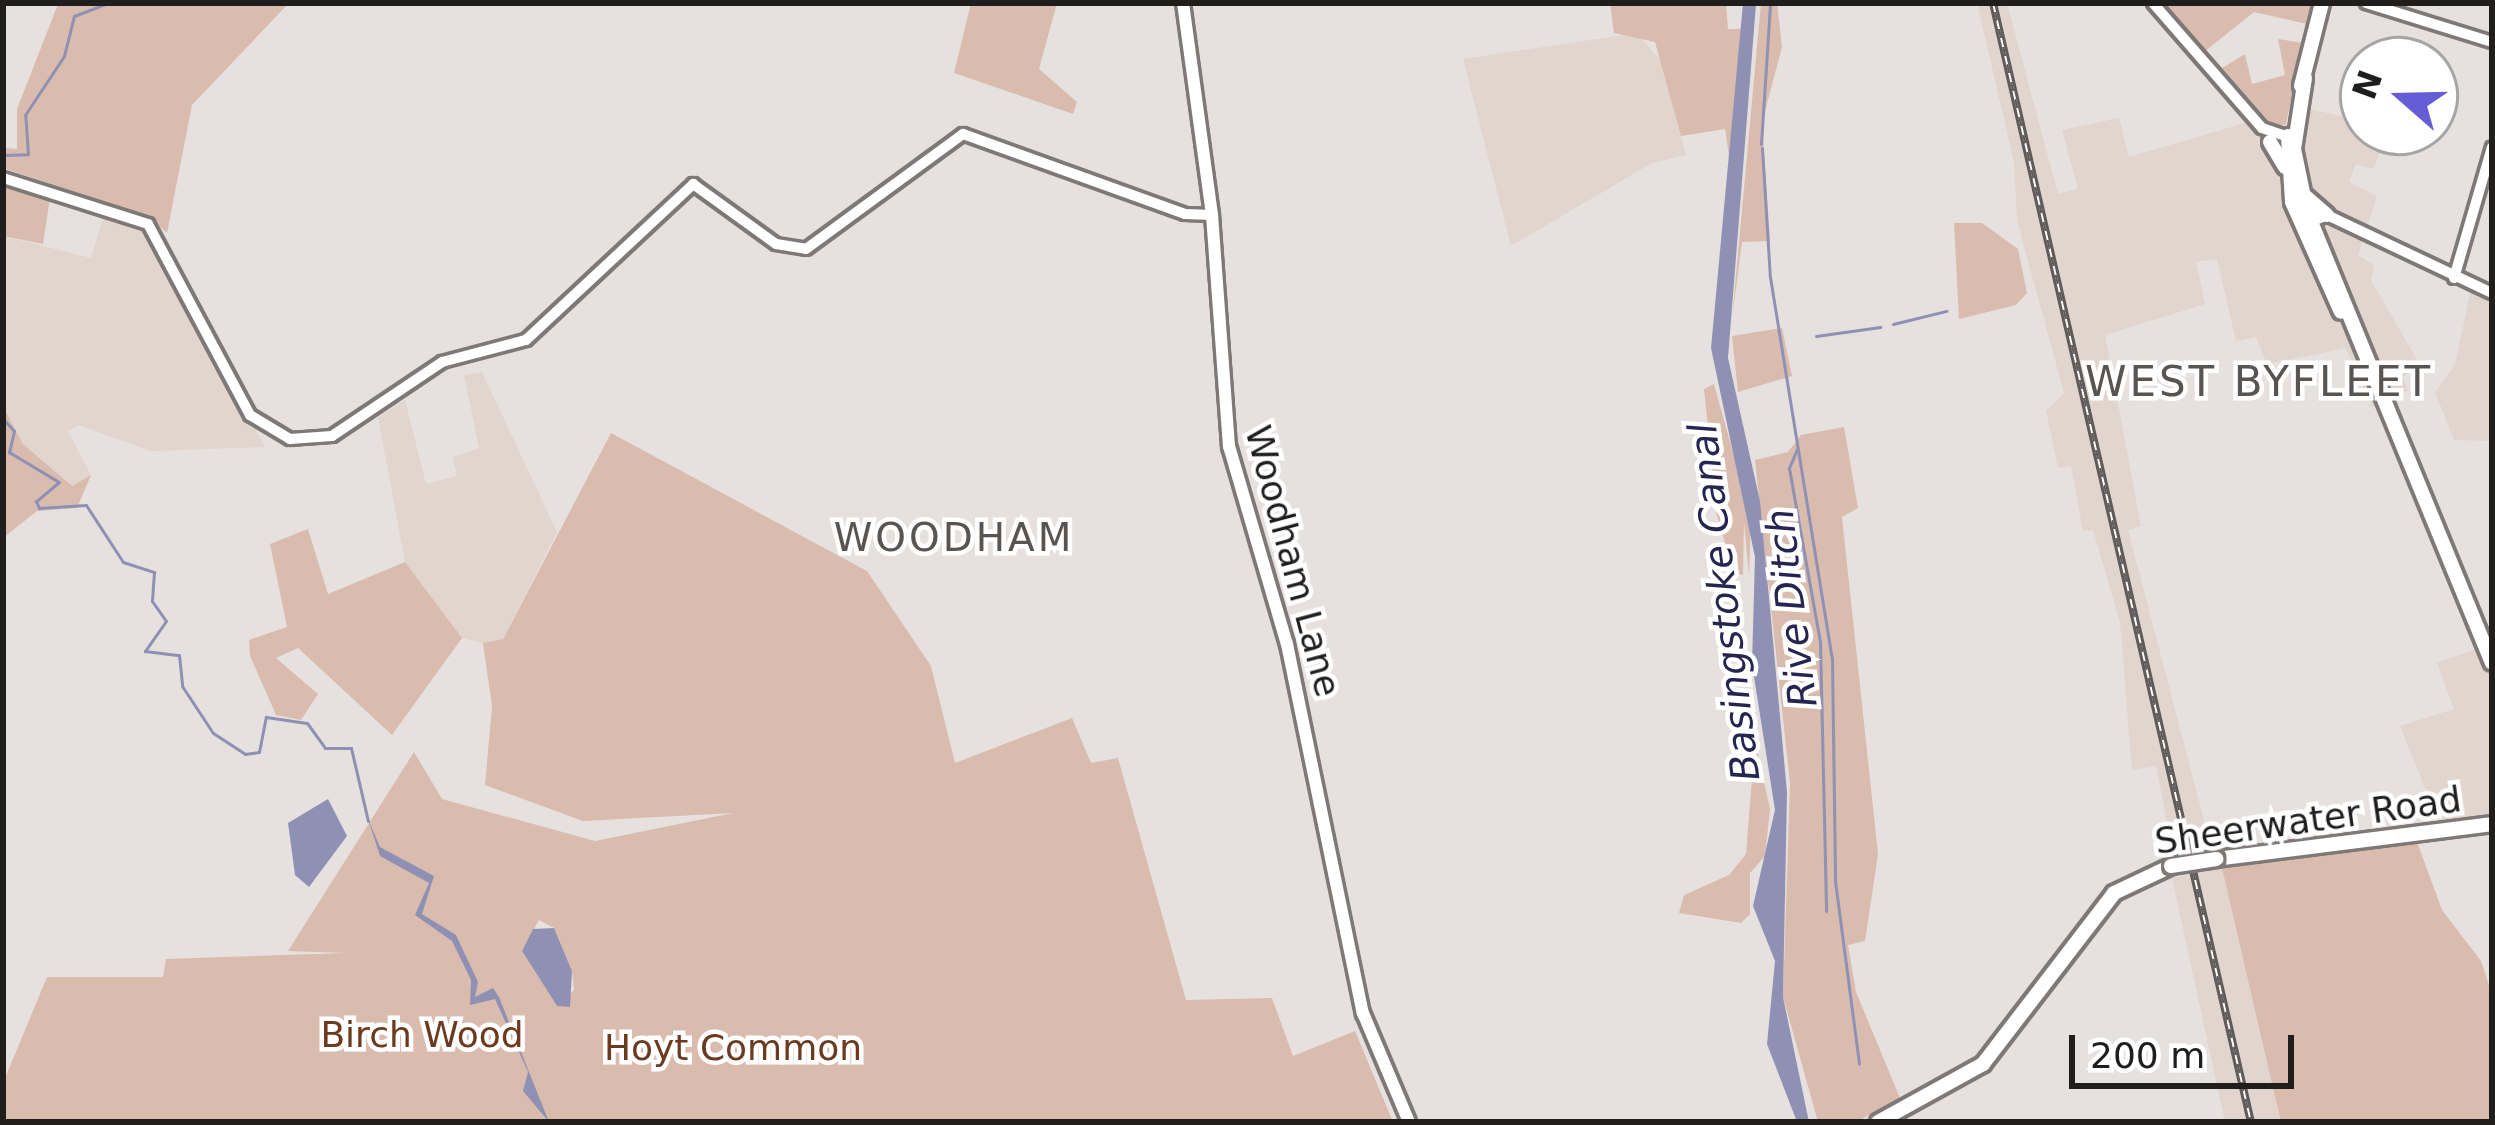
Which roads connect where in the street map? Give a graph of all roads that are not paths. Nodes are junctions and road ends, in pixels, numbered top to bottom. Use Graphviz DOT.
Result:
graph roads {
  1 [pos="1183,3"];
  2 [pos="2152,3"];
  3 [pos="2322,3"];
  4 [pos="2366,3"];
  5 [pos="2492,42"];
  6 [pos="2257,123"];
  7 [pos="2270,142"];
  8 [pos="2291,142"];
  9 [pos="2492,147"];
  10 [pos="2285,167"];
  11 [pos="3,178"];
  12 [pos="2302,192"];
  13 [pos="1213,215"];
  14 [pos="2328,216"];
  15 [pos="2307,229"];
  16 [pos="2453,278"];
  17 [pos="2492,293"];
  18 [pos="2492,662"];
  19 [pos="2492,824"];
  20 [pos="1896,1117"];
  21 [pos="1409,1122"];
  22 [pos="1878,1122"];
  1 -- 13 [label="main road, Woodham Lane"];
  2 -- 6 [label="street"];
  3 -- 8 [label="main road"];
  4 -- 5 [label="street"];
  6 -- 7 [label="street"];
  6 -- 8 [label="street"];
  7 -- 8 [label="street"];
  7 -- 10 [label="main road"];
  8 -- 10 [label="main road"];
  8 -- 12 [label="main road"];
  9 -- 16 [label="street"];
  10 -- 15 [label="main road"];
  11 -- 13 [label="street"];
  12 -- 14 [label="main road"];
  12 -- 15 [label="main road"];
  13 -- 21 [label="main road, Woodham Lane"];
  14 -- 15 [label="street"];
  14 -- 16 [label="street"];
  15 -- 18 [label="main road"];
  16 -- 17 [label="street"];
  19 -- 20 [label="main road, Sheerwater Road, bridge"];
  20 -- 22 [label="main road, Sheerwater Road"];
}
